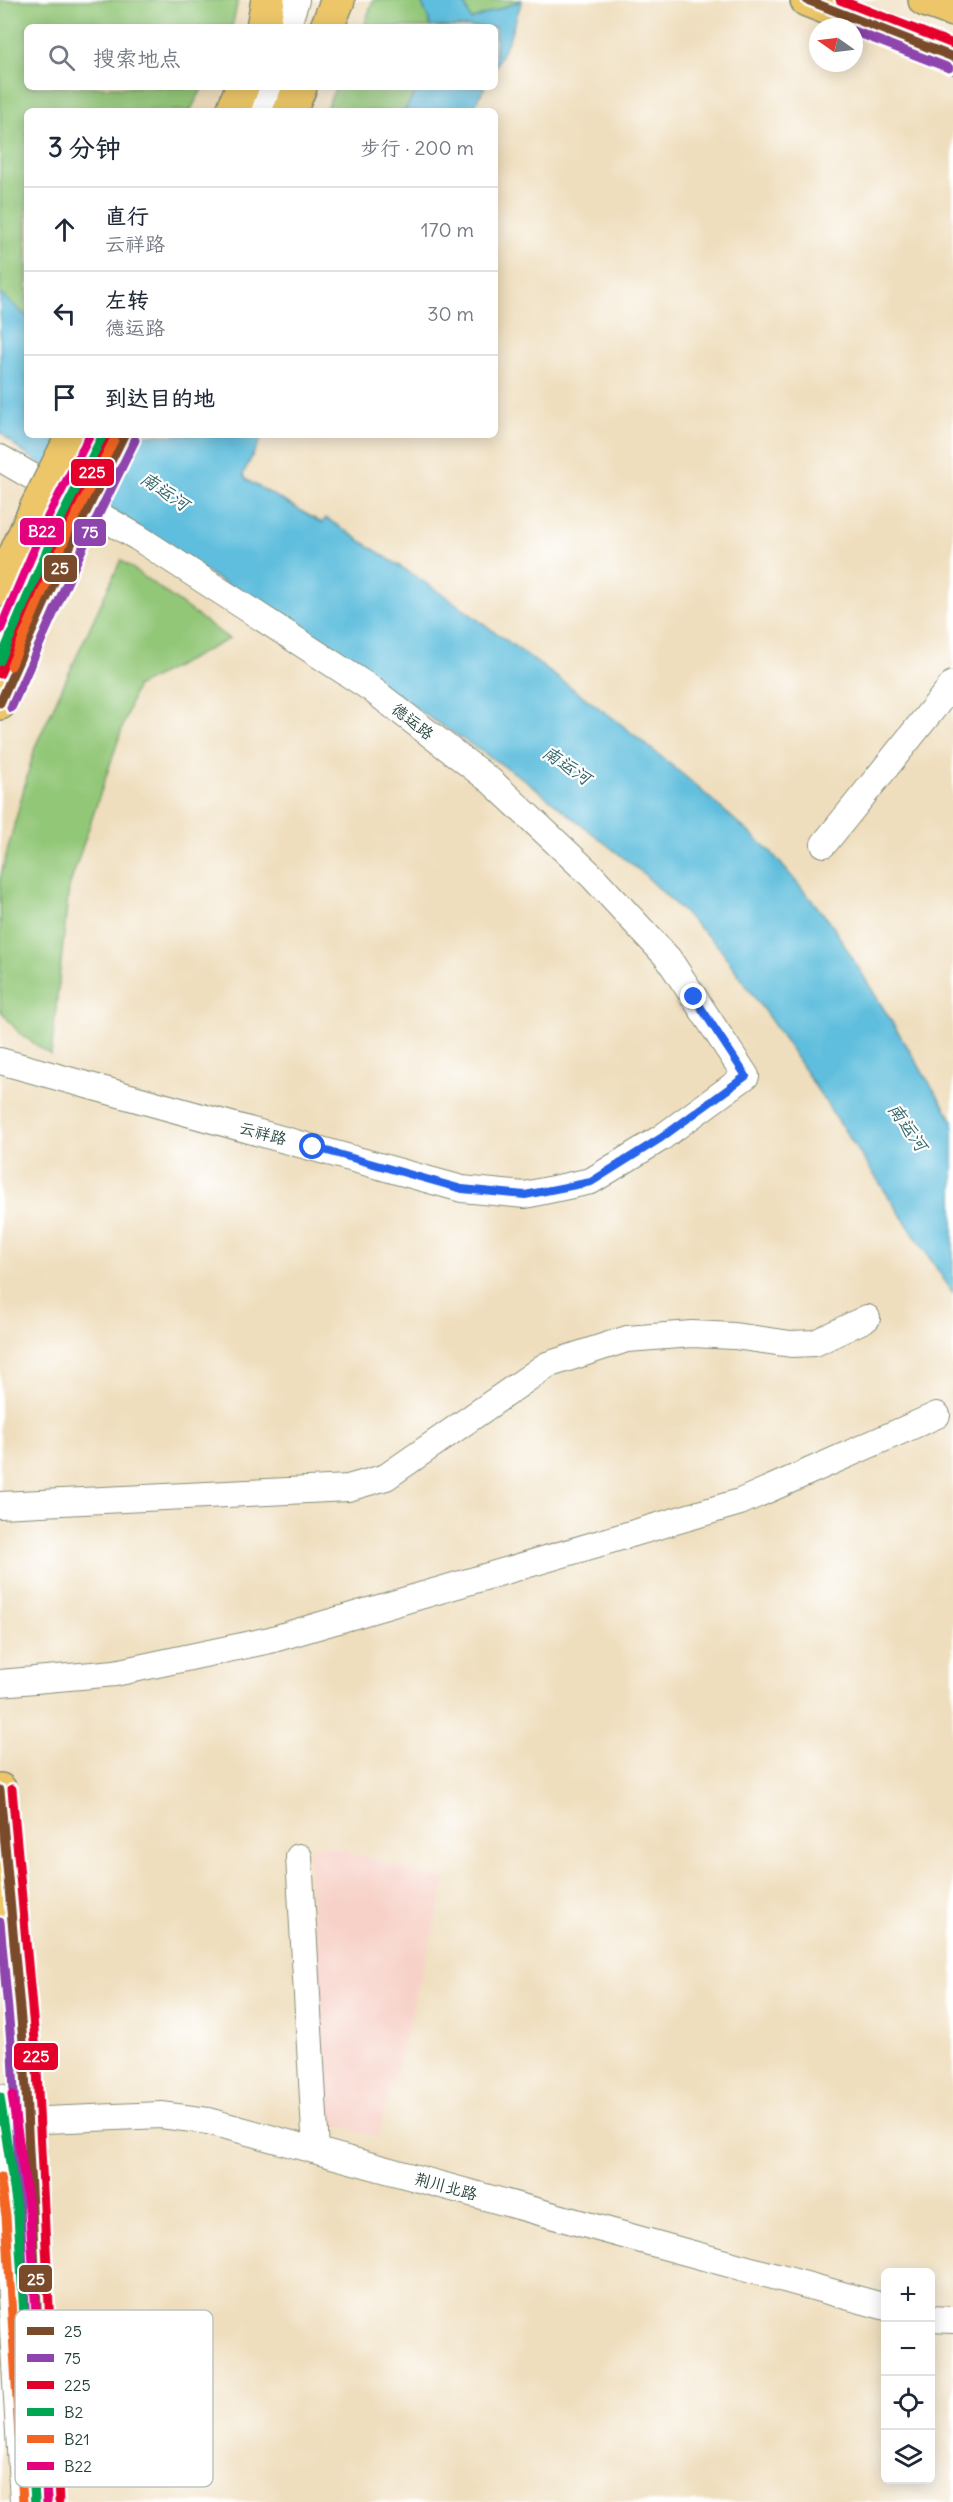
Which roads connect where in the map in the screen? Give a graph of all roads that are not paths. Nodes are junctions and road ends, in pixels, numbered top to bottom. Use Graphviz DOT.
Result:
graph roads {
  1 [pos="268,0"];
  2 [pos="296,0"];
  3 [pos="305,0"];
  4 [pos="328,0"];
  5 [pos="338,0"];
  6 [pos="807,0"];
  7 [pos="925,0"];
  8 [pos="953,10"];
  9 [pos="263,24"];
  10 [pos="288,24"];
  11 [pos="300,24"];
  12 [pos="325,24"];
  13 [pos="326,24"];
  14 [pos="953,57"];
  15 [pos="241,90"];
  16 [pos="268,90"];
  17 [pos="277,90"];
  18 [pos="299,90"];
  19 [pos="234,108"];
  20 [pos="259,108"];
  21 [pos="269,108"];
  22 [pos="291,108"];
  23 [pos="72,438"];
  24 [pos="91,438"];
  25 [pos="101,438"];
  26 [pos="122,438"];
  27 [pos="0,458"];
  28 [pos="56,520"];
  29 [pos="0,589"];
  30 [pos="0,633"];
  31 [pos="0,661"];
  32 [pos="953,684"];
  33 [pos="0,703"];
  34 [pos="824,844"];
  35 [pos="0,1061"];
  36 [pos="746,1076"];
  37 [pos="867,1318"];
  38 [pos="937,1415"];
  39 [pos="0,1504"];
  40 [pos="0,1683"];
  41 [pos="0,1790"];
  42 [pos="299,1857"];
  43 [pos="0,2097"];
  44 [pos="11,2122"];
  45 [pos="316,2150"];
  46 [pos="0,2168"];
  47 [pos="881,2306"];
  48 [pos="24,2310"];
  49 [pos="29,2310"];
  50 [pos="935,2319"];
  51 [pos="953,2320"];
  52 [pos="15,2350"];
  53 [pos="22,2487"];
  54 [pos="34,2487"];
  55 [pos="46,2487"];
  56 [pos="23,2502"];
  57 [pos="35,2502"];
  58 [pos="47,2502"];
  1 -- 9 [label="main road"];
  2 -- 10 [label="street"];
  3 -- 11 [label="street"];
  4 -- 12 [label="main road"];
  5 -- 13 [label="main road"];
  6 -- 14 [label="main road"];
  7 -- 8 [label="main road"];
  15 -- 19 [label="main road"];
  16 -- 20 [label="street"];
  17 -- 21 [label="street"];
  18 -- 22 [label="main road"];
  23 -- 28 [label="main road, bridge"];
  24 -- 28 [label="street"];
  25 -- 28 [label="street, bridge"];
  26 -- 28 [label="main road, bridge"];
  27 -- 36 [label="street, 德运路"];
  28 -- 29 [label="main road"];
  28 -- 30 [label="street"];
  28 -- 31 [label="street"];
  28 -- 33 [label="main road"];
  32 -- 34 [label="street"];
  35 -- 36 [label="street, 云祥路"];
  37 -- 39 [label="street"];
  38 -- 40 [label="street"];
  41 -- 44 [label="main road"];
  42 -- 45 [label="street"];
  43 -- 44 [label="street"];
  44 -- 45 [label="street, 荆川北路"];
  44 -- 48 [label="street"];
  44 -- 49 [label="main road"];
  45 -- 47 [label="street, 荆川北路"];
  46 -- 52 [label="street"];
  50 -- 51 [label="street"];
  53 -- 56 [label="street"];
  54 -- 57 [label="street"];
  55 -- 58 [label="main road"];
}
